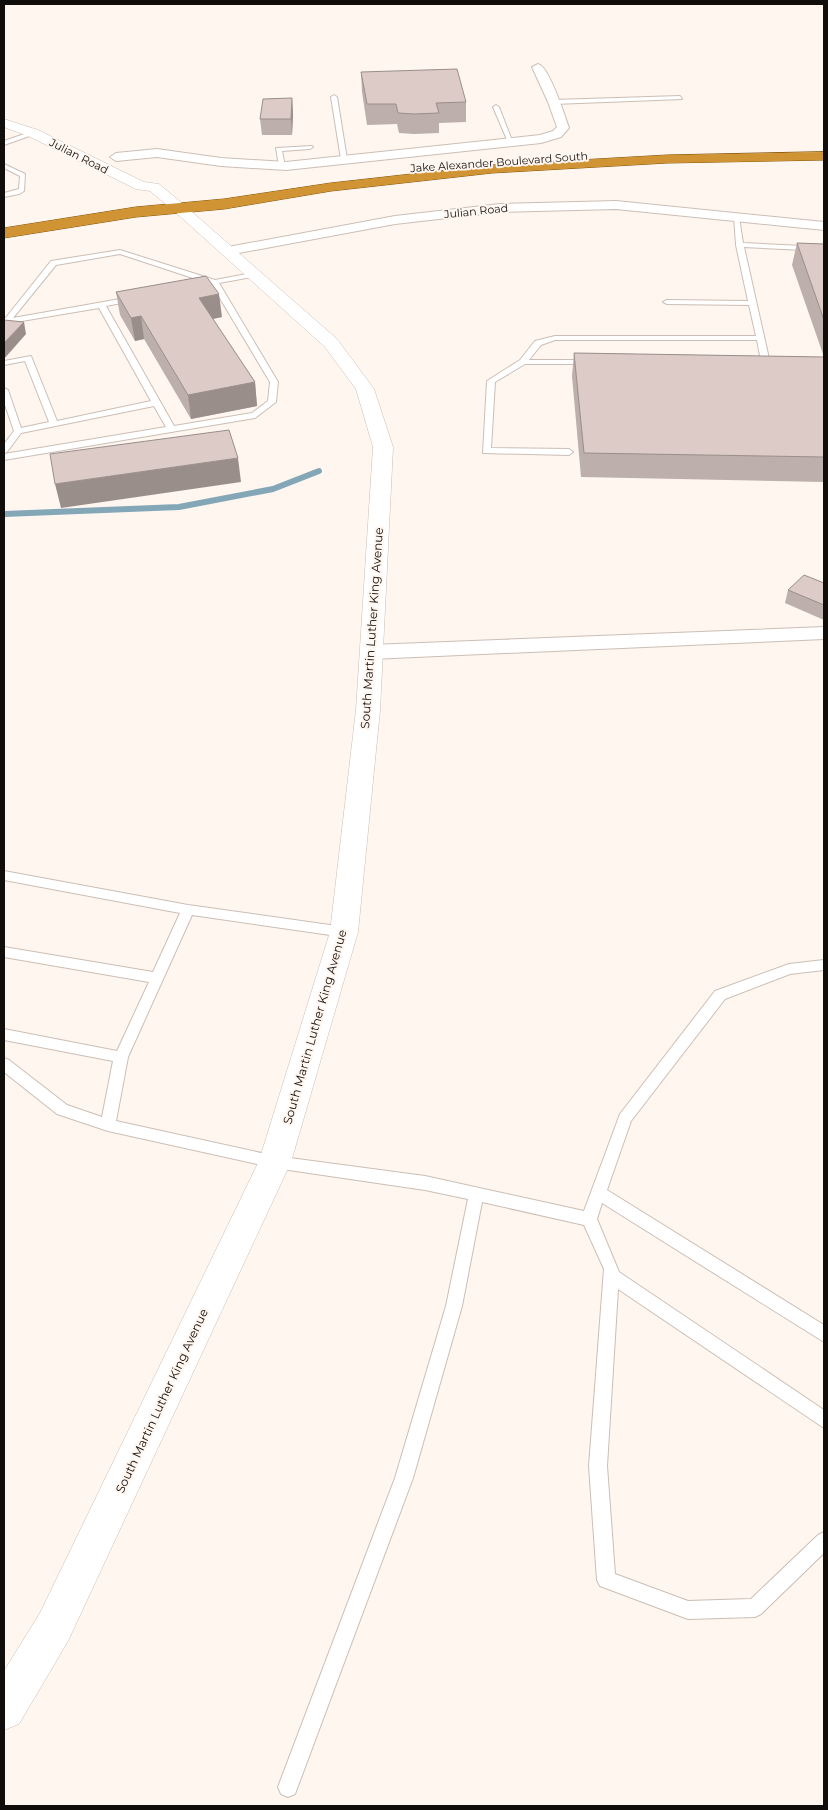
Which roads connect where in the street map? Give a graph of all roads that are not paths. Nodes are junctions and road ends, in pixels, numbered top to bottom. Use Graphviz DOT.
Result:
graph roads {
  1 [pos="538,67"];
  2 [pos="334,97"];
  3 [pos="680,98"];
  4 [pos="554,102"];
  5 [pos="496,107"];
  6 [pos="4,112"];
  7 [pos="4,124"];
  8 [pos="50,126"];
  9 [pos="33,133"];
  10 [pos="511,142"];
  11 [pos="4,143"];
  12 [pos="310,147"];
  13 [pos="824,149"];
  14 [pos="100,150"];
  15 [pos="824,156"];
  16 [pos="116,157"];
  17 [pos="344,159"];
  18 [pos="4,166"];
  19 [pos="282,166"];
  20 [pos="154,187"];
  21 [pos="4,195"];
  22 [pos="178,206"];
  23 [pos="736,217"];
  24 [pos="824,226"];
  25 [pos="4,233"];
  26 [pos="740,245"];
  27 [pos="824,249"];
  28 [pos="228,251"];
  29 [pos="254,274"];
  30 [pos="214,282"];
  31 [pos="186,288"];
  32 [pos="138,298"];
  33 [pos="667,302"];
  34 [pos="753,303"];
  35 [pos="101,305"];
  36 [pos="760,338"];
  37 [pos="523,362"];
  38 [pos="601,362"];
  39 [pos="4,363"];
  40 [pos="746,363"];
  41 [pos="4,390"];
  42 [pos="156,403"];
  43 [pos="54,424"];
  44 [pos="171,429"];
  45 [pos="18,431"];
  46 [pos="4,450"];
  47 [pos="569,452"];
  48 [pos="4,457"];
  49 [pos="824,633"];
  50 [pos="371,652"];
  51 [pos="4,875"];
  52 [pos="188,910"];
  53 [pos="344,932"];
  54 [pos="4,952"];
  55 [pos="824,965"];
  56 [pos="156,978"];
  57 [pos="4,1034"];
  58 [pos="121,1057"];
  59 [pos="4,1064"];
  60 [pos="108,1125"];
  61 [pos="275,1162"];
  62 [pos="598,1193"];
  63 [pos="476,1194"];
  64 [pos="589,1219"];
  65 [pos="612,1276"];
  66 [pos="824,1334"];
  67 [pos="824,1420"];
  68 [pos="824,1541"];
  69 [pos="4,1709"];
  70 [pos="288,1787"];
  1 -- 4 [label="street, Julian Road"];
  2 -- 17 [label="lane"];
  3 -- 4 [label="lane"];
  4 -- 10 [label="street, Julian Road"];
  5 -- 10 [label="lane"];
  6 -- 8 [label="street, Julian Road"];
  7 -- 9 [label="street, Julian Road"];
  9 -- 11 [label="lane"];
  9 -- 20 [label="street, Julian Road"];
  10 -- 17 [label="street, Julian Road"];
  12 -- 19 [label="lane"];
  13 -- 22 [label="highway, Jake Alexander Boulevard South"];
  14 -- 16 [label="street, Julian Road"];
  15 -- 22 [label="highway, Jake Alexander Boulevard South"];
  16 -- 19 [label="street, Julian Road"];
  16 -- 20 [label="street, Julian Road"];
  17 -- 19 [label="street, Julian Road"];
  18 -- 21 [label="lane"];
  20 -- 22 [label="street, Julian Road"];
  22 -- 25 [label="highway, Jake Alexander Boulevard South"];
  22 -- 28 [label="street, Julian Road"];
  23 -- 24 [label="street, Julian Road"];
  23 -- 26 [label="lane"];
  23 -- 28 [label="street, Julian Road"];
  26 -- 27 [label="lane"];
  26 -- 34 [label="lane"];
  28 -- 29 [label="street, South Martin Luther King Avenue"];
  29 -- 30 [label="lane"];
  29 -- 50 [label="street, South Martin Luther King Avenue"];
  30 -- 31 [label="lane"];
  30 -- 35 [label="lane"];
  30 -- 44 [label="lane"];
  32 -- 35 [label="lane"];
  33 -- 34 [label="lane"];
  34 -- 36 [label="lane"];
  35 -- 42 [label="lane"];
  36 -- 37 [label="lane"];
  36 -- 40 [label="lane"];
  37 -- 38 [label="lane"];
  37 -- 47 [label="lane"];
  39 -- 43 [label="lane"];
  41 -- 45 [label="lane"];
  42 -- 43 [label="lane"];
  42 -- 44 [label="lane"];
  43 -- 45 [label="lane"];
  44 -- 48 [label="lane"];
  45 -- 46 [label="lane"];
  49 -- 50 [label="street"];
  50 -- 53 [label="street, South Martin Luther King Avenue"];
  51 -- 52 [label="lane"];
  52 -- 53 [label="lane"];
  52 -- 56 [label="lane"];
  53 -- 61 [label="street, South Martin Luther King Avenue"];
  54 -- 56 [label="lane"];
  55 -- 62 [label="lane"];
  56 -- 58 [label="lane"];
  57 -- 58 [label="lane"];
  58 -- 60 [label="lane"];
  59 -- 60 [label="lane"];
  60 -- 61 [label="lane"];
  61 -- 63 [label="lane"];
  61 -- 69 [label="street, South Martin Luther King Avenue"];
  62 -- 64 [label="lane"];
  62 -- 66 [label="lane"];
  63 -- 64 [label="lane"];
  63 -- 70 [label="lane"];
  64 -- 65 [label="lane"];
  65 -- 67 [label="lane"];
  65 -- 68 [label="lane"];
}
